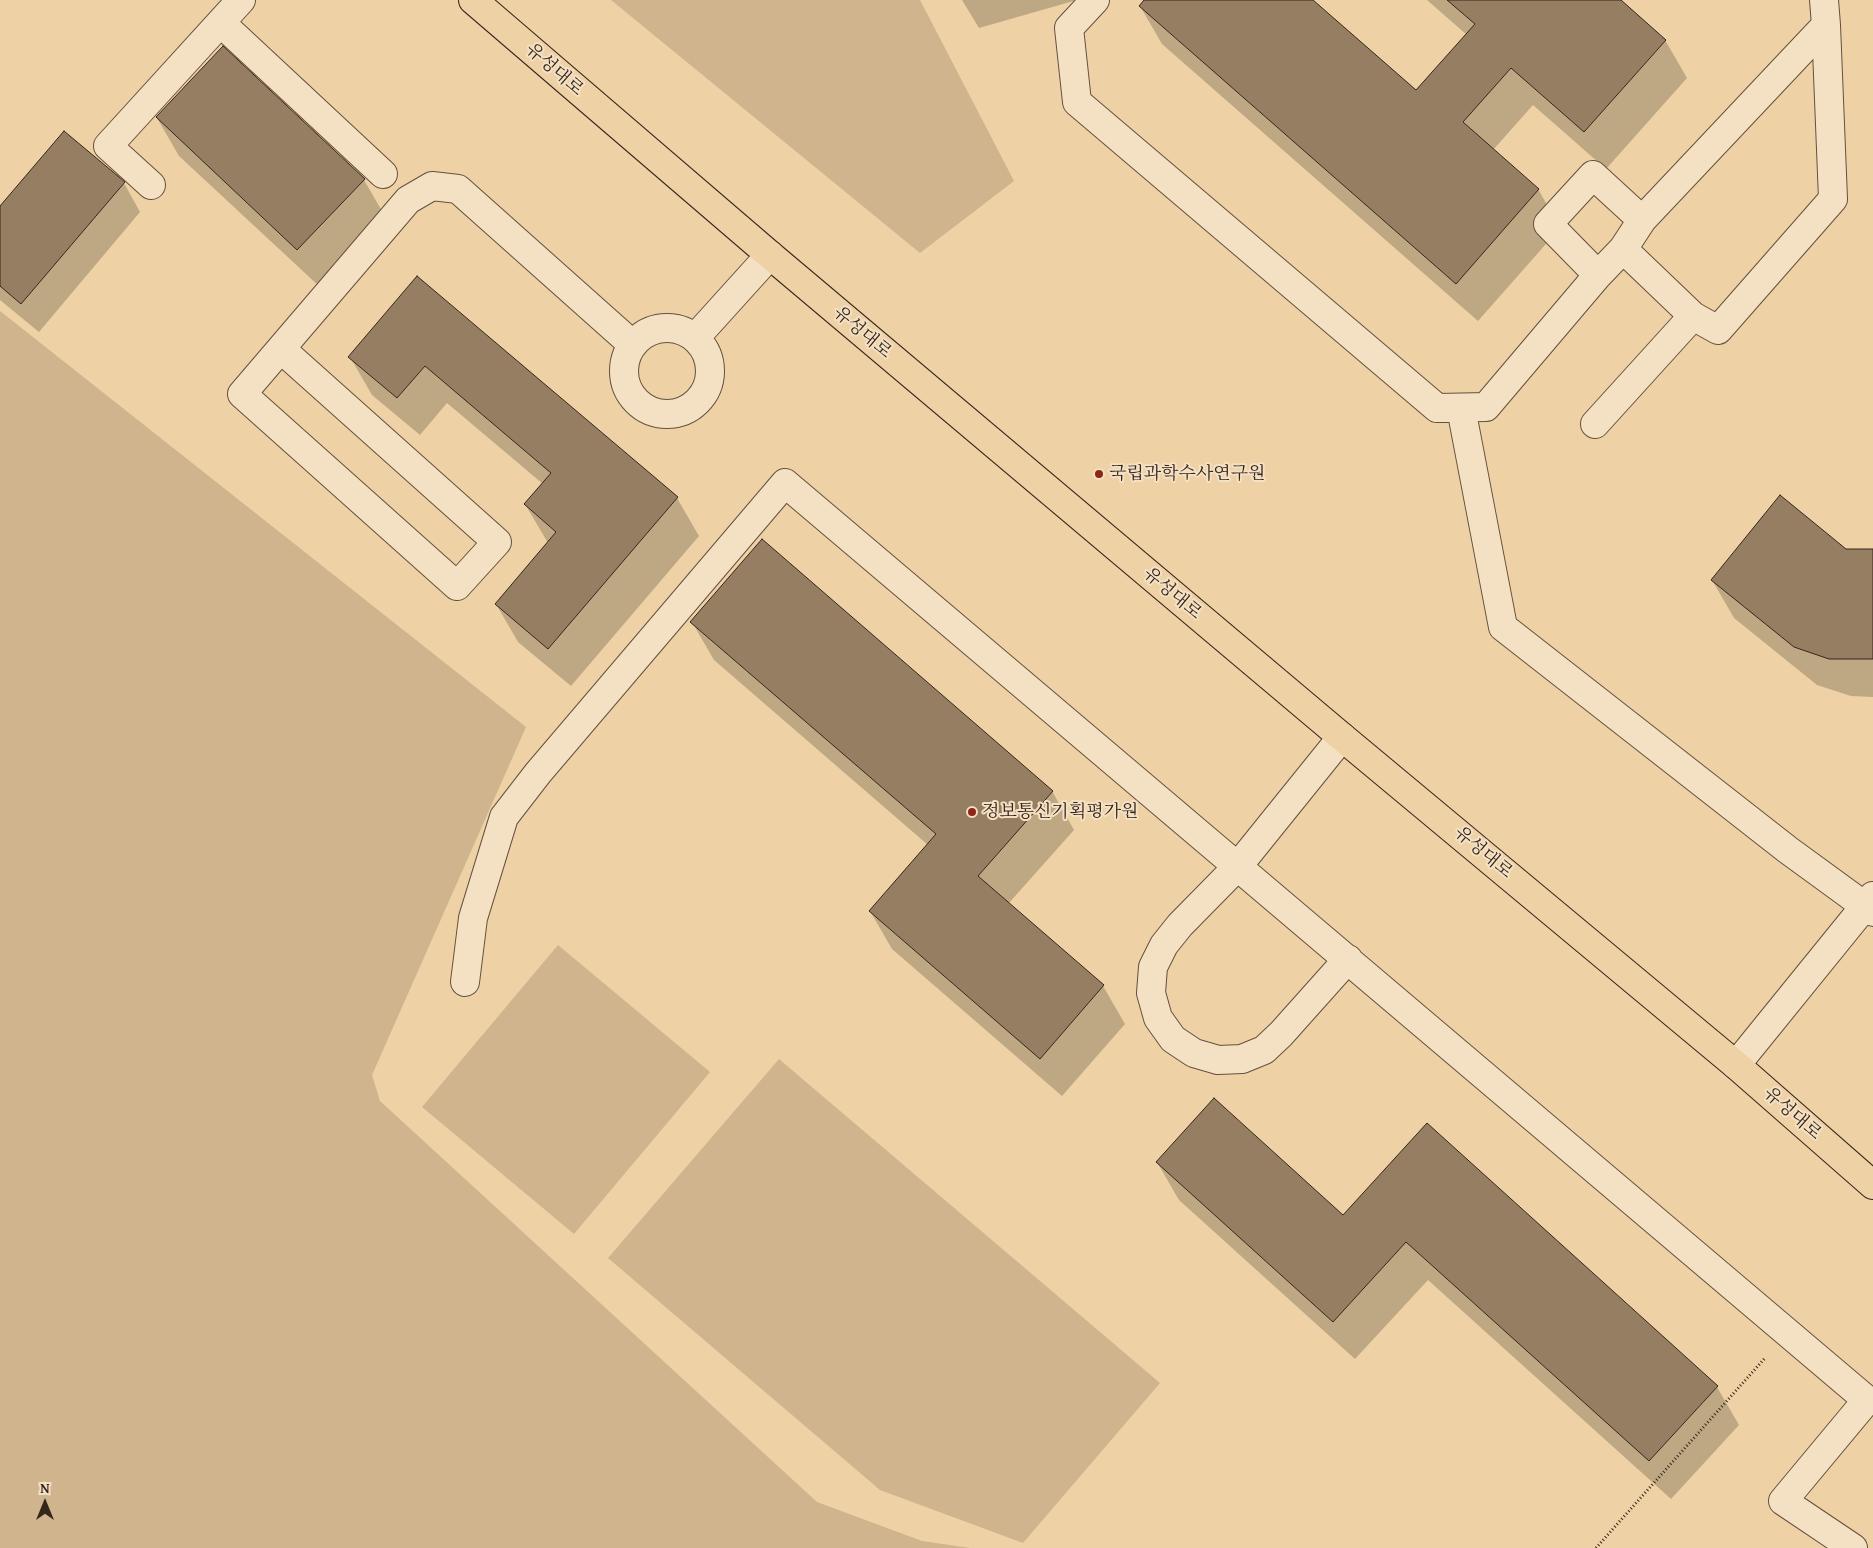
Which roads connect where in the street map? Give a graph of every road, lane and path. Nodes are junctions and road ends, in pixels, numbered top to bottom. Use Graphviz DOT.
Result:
graph roads {
  1 [pos="241,0"];
  2 [pos="473,0"];
  3 [pos="1095,0"];
  4 [pos="1825,13"];
  5 [pos="221,23"];
  6 [pos="383,174"];
  7 [pos="151,185"];
  8 [pos="1642,220"];
  9 [pos="1623,249"];
  10 [pos="770,255"];
  11 [pos="1598,275"];
  12 [pos="1693,316"];
  13 [pos="695,338"];
  14 [pos="633,344"];
  15 [pos="281,349"];
  16 [pos="1460,408"];
  17 [pos="1595,424"];
  18 [pos="1342,737"];
  19 [pos="1238,866"];
  20 [pos="1871,905"];
  21 [pos="1348,960"];
  22 [pos="465,982"];
  23 [pos="1736,1065"];
  24 [pos="1873,1185"];
  25 [pos="1787,1332"];
  26 [pos="1596,1548"];
  27 [pos="1853,1548"];
  1 -- 5 [label="lane"];
  2 -- 10 [label="main road, 유성대로"];
  3 -- 16 [label="lane"];
  4 -- 8 [label="lane"];
  4 -- 12 [label="lane"];
  5 -- 6 [label="lane"];
  5 -- 7 [label="lane"];
  8 -- 9 [label="lane"];
  8 -- 11 [label="lane"];
  9 -- 11 [label="lane"];
  9 -- 12 [label="lane"];
  10 -- 13 [label="lane"];
  10 -- 18 [label="main road, 유성대로"];
  11 -- 16 [label="lane"];
  12 -- 17 [label="lane"];
  13 -- 14 [label="lane"];
  13 -- 14 [label="lane"];
  14 -- 15 [label="lane"];
  15 -- 15 [label="lane"];
  16 -- 20 [label="lane"];
  18 -- 19 [label="lane"];
  18 -- 23 [label="main road, 유성대로"];
  19 -- 21 [label="lane"];
  19 -- 21 [label="lane"];
  19 -- 22 [label="lane"];
  20 -- 23 [label="lane"];
  21 -- 25 [label="lane"];
  23 -- 24 [label="main road, 유성대로"];
  25 -- 26 [label="path"];
  25 -- 27 [label="lane"];
}
